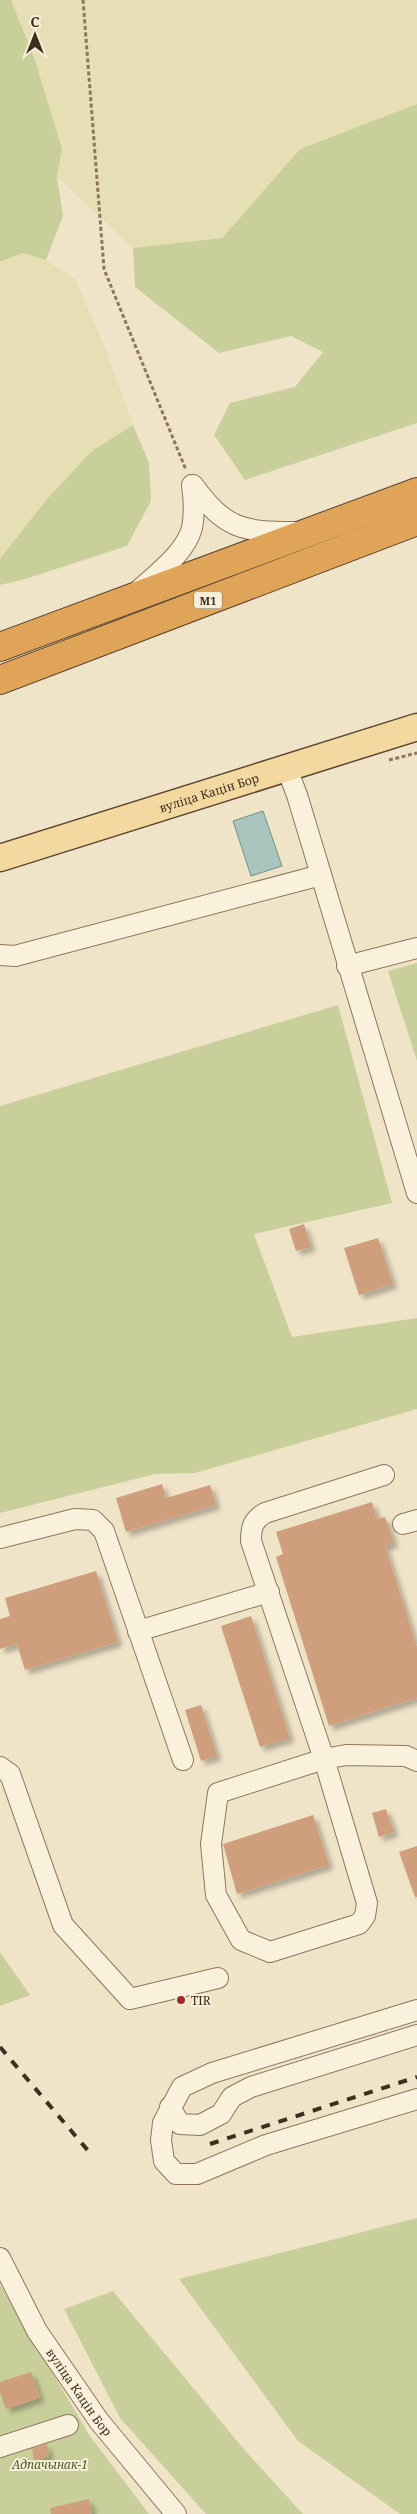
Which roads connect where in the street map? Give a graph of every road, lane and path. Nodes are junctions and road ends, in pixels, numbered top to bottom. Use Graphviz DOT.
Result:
graph roads {
  1 [pos="83,0"];
  2 [pos="192,484"];
  3 [pos="417,492"];
  4 [pos="417,521"];
  5 [pos="310,532"];
  6 [pos="128,600"];
  7 [pos="0,647"];
  8 [pos="0,680"];
  9 [pos="417,727"];
  10 [pos="287,769"];
  11 [pos="0,858"];
  12 [pos="321,875"];
  13 [pos="417,948"];
  14 [pos="0,955"];
  15 [pos="347,966"];
  16 [pos="417,1193"];
  17 [pos="384,1475"];
  18 [pos="0,1538"];
  19 [pos="269,1592"];
  20 [pos="138,1632"];
  21 [pos="324,1759"];
  22 [pos="183,1760"];
  23 [pos="417,1761"];
  24 [pos="0,1767"];
  25 [pos="218,1978"];
  26 [pos="417,2010"];
  27 [pos="417,2035"];
  28 [pos="417,2099"];
  29 [pos="170,2106"];
  30 [pos="0,2258"];
  31 [pos="68,2425"];
  32 [pos="0,2447"];
  33 [pos="176,2514"];
  1 -- 2 [label="path"];
  2 -- 5 [label="street"];
  2 -- 6 [label="street"];
  3 -- 5 [label="highway, М1"];
  4 -- 8 [label="highway, М1"];
  5 -- 6 [label="highway, М1"];
  6 -- 7 [label="highway, М1"];
  9 -- 10 [label="main road, вуліца Кацін Бор"];
  10 -- 11 [label="main road, вуліца Кацін Бор"];
  10 -- 12 [label="street"];
  12 -- 14 [label="street"];
  12 -- 15 [label="street"];
  13 -- 15 [label="street"];
  15 -- 16 [label="street"];
  17 -- 19 [label="street"];
  18 -- 20 [label="street"];
  19 -- 20 [label="street"];
  19 -- 21 [label="street"];
  20 -- 22 [label="street"];
  21 -- 21 [label="street"];
  21 -- 23 [label="street"];
  24 -- 25 [label="street"];
  26 -- 29 [label="street"];
  27 -- 29 [label="street"];
  28 -- 29 [label="street"];
  30 -- 33 [label="street, вуліца Кацін Бор"];
  31 -- 32 [label="street"];
}
